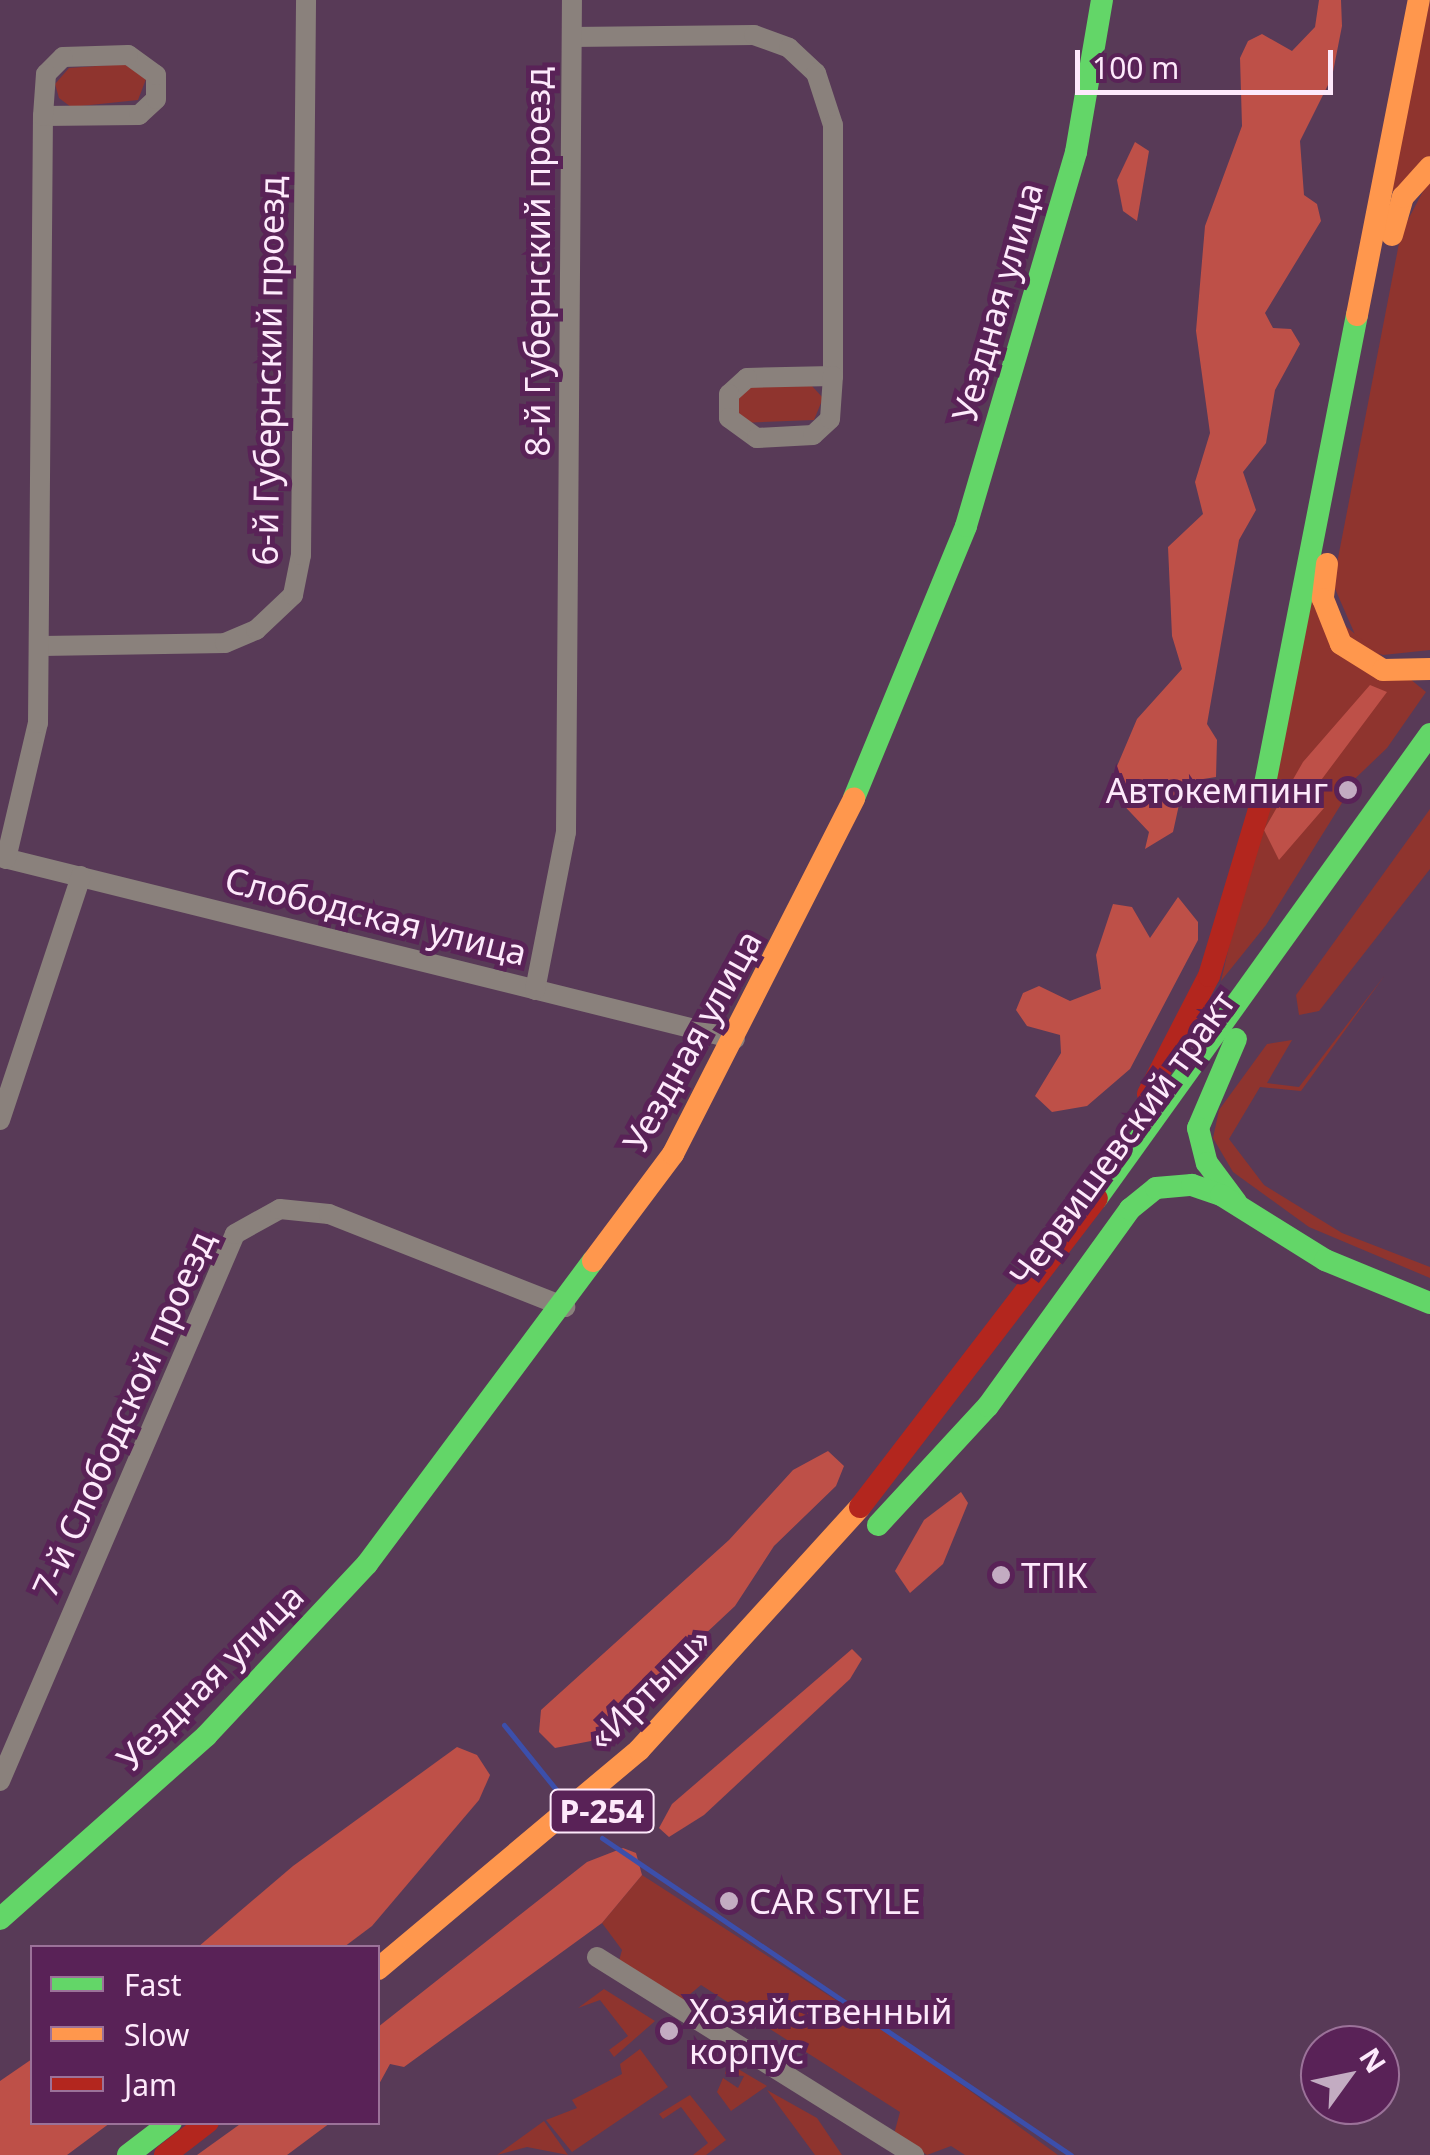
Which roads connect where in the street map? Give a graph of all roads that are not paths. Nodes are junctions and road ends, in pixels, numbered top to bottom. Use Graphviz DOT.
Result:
graph roads {
  1 [pos="306,0"];
  2 [pos="572,0"];
  3 [pos="1102,0"];
  4 [pos="1419,0"];
  5 [pos="572,37"];
  6 [pos="43,116"];
  7 [pos="1430,168"];
  8 [pos="833,376"];
  9 [pos="42,646"];
  10 [pos="1430,669"];
  11 [pos="1430,734"];
  12 [pos="1430,776"];
  13 [pos="3,858"];
  14 [pos="81,876"];
  15 [pos="535,990"];
  16 [pos="736,1039"];
  17 [pos="1236,1039"];
  18 [pos="0,1120"];
  19 [pos="1239,1206"];
  20 [pos="1430,1303"];
  21 [pos="565,1308"];
  22 [pos="896,1467"];
  23 [pos="866,1537"];
  24 [pos="818,1593"];
  25 [pos="794,1619"];
  26 [pos="0,1781"];
  27 [pos="0,1919"];
  28 [pos="597,1957"];
  29 [pos="380,1967"];
  30 [pos="380,1994"];
  31 [pos="168,2125"];
  32 [pos="204,2125"];
  33 [pos="128,2155"];
  34 [pos="164,2155"];
  35 [pos="914,2155"];
  1 -- 9 [label="street, 6-й Губернский проезд"];
  2 -- 5 [label="street"];
  3 -- 16 [label="main road, Уездная улица"];
  4 -- 22 [label="main road"];
  5 -- 8 [label="street, 8-й Губернский проезд"];
  5 -- 15 [label="street, 8-й Губернский проезд"];
  6 -- 6 [label="street"];
  6 -- 9 [label="street"];
  7 -- 10 [label="main road"];
  8 -- 8 [label="street, 8-й Губернский проезд"];
  9 -- 13 [label="street"];
  11 -- 22 [label="main road, Червишевский тракт"];
  12 -- 17 [label="main road, Червишевский тракт"];
  13 -- 14 [label="street, Слободская улица"];
  14 -- 15 [label="street, Слободская улица"];
  14 -- 18 [label="street"];
  15 -- 16 [label="street, Слободская улица"];
  16 -- 21 [label="main road, Уездная улица"];
  17 -- 19 [label="main road"];
  17 -- 23 [label="main road, Червишевский тракт"];
  19 -- 20 [label="main road"];
  19 -- 23 [label="main road"];
  21 -- 26 [label="street, 7-й Слободской проезд"];
  21 -- 27 [label="main road, Уездная улица"];
  22 -- 29 [label="main road, «Иртыш» / Р-254"];
  23 -- 24 [label="main road"];
  25 -- 30 [label="main road, «Иртыш» / Р-254"];
  28 -- 35 [label="street"];
  31 -- 33 [label="main road"];
  32 -- 34 [label="main road"];
}
